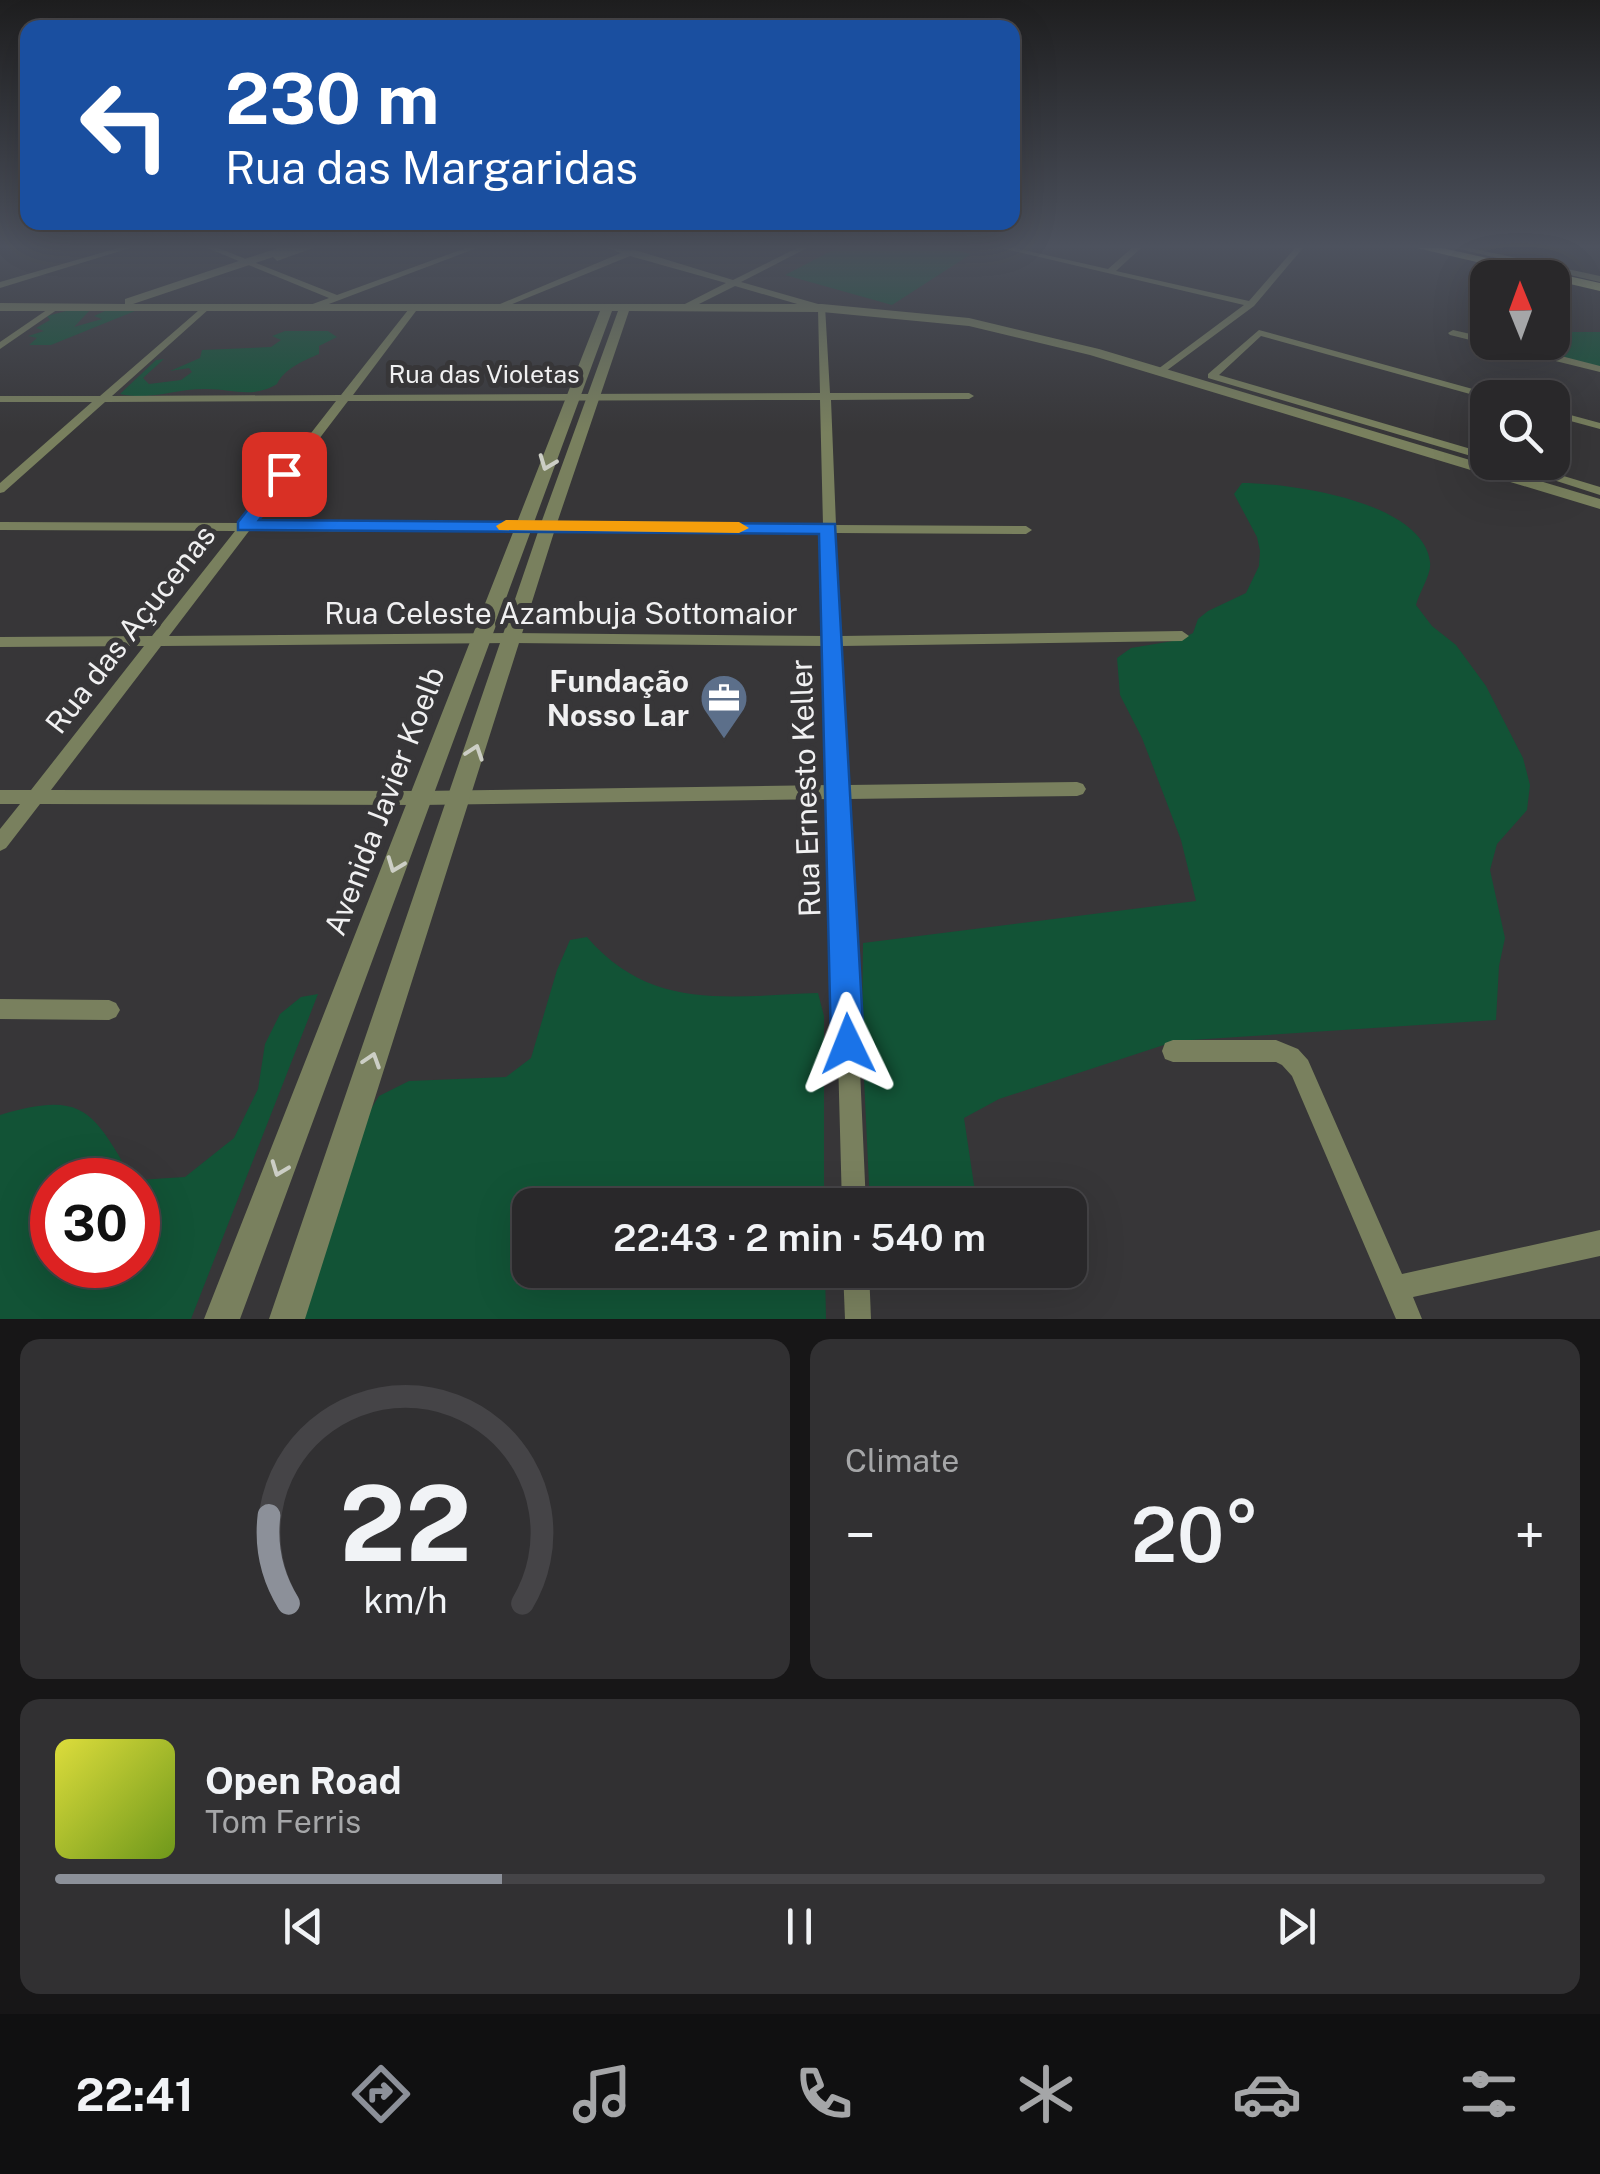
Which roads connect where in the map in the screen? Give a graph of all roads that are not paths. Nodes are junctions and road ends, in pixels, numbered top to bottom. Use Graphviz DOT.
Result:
graph roads {
  1 [pos="53,310"];
  2 [pos="203,310"];
  3 [pos="412,310"];
  4 [pos="616,310"];
  5 [pos="822,310"];
  6 [pos="838,310"];
  7 [pos="1244,310"];
  8 [pos="1454,332"];
  9 [pos="1470,336"];
  10 [pos="0,346"];
  11 [pos="1564,360"];
  12 [pos="1600,369"];
  13 [pos="1162,371"];
  14 [pos="1470,391"];
  15 [pos="584,396"];
  16 [pos="969,396"];
  17 [pos="344,397"];
  18 [pos="823,397"];
  19 [pos="0,399"];
  20 [pos="102,399"];
  21 [pos="1570,418"];
  22 [pos="1600,426"];
  23 [pos="1470,453"];
  24 [pos="1561,480"];
  25 [pos="0,489"];
  26 [pos="1600,492"];
  27 [pos="1600,504"];
  28 [pos="0,526"];
  29 [pos="244,526"];
  30 [pos="536,526"];
  31 [pos="828,528"];
  32 [pos="1026,530"];
  33 [pos="1182,636"];
  34 [pos="513,638"];
  35 [pos="480,639"];
  36 [pos="833,641"];
  37 [pos="0,642"];
  38 [pos="155,642"];
  39 [pos="1077,790"];
  40 [pos="837,793"];
  41 [pos="36,796"];
  42 [pos="0,797"];
  43 [pos="459,797"];
  44 [pos="420,798"];
  45 [pos="0,843"];
  46 [pos="0,1009"];
  47 [pos="109,1010"];
  48 [pos="1173,1051"];
  49 [pos="853,1188"];
  50 [pos="1600,1244"];
  51 [pos="857,1288"];
  52 [pos="1396,1288"];
  53 [pos="222,1319"];
  54 [pos="287,1319"];
  55 [pos="858,1319"];
  56 [pos="1409,1319"];
  1 -- 10 [label="street"];
  2 -- 20 [label="street"];
  3 -- 17 [label="street, Rua das Açucenas"];
  4 -- 15 [label="street, Avenida Javier Koelb"];
  5 -- 18 [label="street, Rua Ernesto Keller"];
  6 -- 13 [label="street"];
  7 -- 13 [label="street"];
  8 -- 9 [label="street"];
  11 -- 12 [label="street"];
  13 -- 27 [label="street"];
  14 -- 23 [label="street"];
  15 -- 17 [label="street, Rua das Violetas"];
  15 -- 18 [label="street, Rua das Violetas"];
  15 -- 30 [label="street, Avenida Javier Koelb"];
  16 -- 18 [label="street, Rua das Violetas"];
  17 -- 20 [label="street, Rua das Violetas"];
  17 -- 29 [label="street, Rua das Açucenas"];
  18 -- 31 [label="street, Rua Ernesto Keller"];
  19 -- 20 [label="street, Rua das Violetas"];
  20 -- 25 [label="street"];
  21 -- 22 [label="street"];
  24 -- 26 [label="street"];
  28 -- 29 [label="street"];
  29 -- 30 [label="street"];
  29 -- 38 [label="street, Rua das Açucenas"];
  30 -- 31 [label="street"];
  30 -- 34 [label="street, Avenida Javier Koelb"];
  30 -- 35 [label="street, Avenida Javier Koelb"];
  31 -- 32 [label="street"];
  31 -- 36 [label="street, Rua Ernesto Keller"];
  33 -- 36 [label="street, Rua Celeste Azambuja Sottomaior"];
  34 -- 35 [label="street, Rua Celeste Azambuja Sottomaior"];
  34 -- 36 [label="street, Rua Celeste Azambuja Sottomaior"];
  43 -- 34 [label="street, Avenida Javier Koelb, one-way"];
  35 -- 38 [label="street, Rua Celeste Azambuja Sottomaior"];
  35 -- 44 [label="street, Avenida Javier Koelb"];
  36 -- 40 [label="street, Rua Ernesto Keller"];
  37 -- 38 [label="street, Rua Celeste Azambuja Sottomaior"];
  38 -- 41 [label="street, Rua das Açucenas"];
  39 -- 40 [label="street"];
  40 -- 43 [label="street"];
  40 -- 49 [label="street, Rua Ernesto Keller"];
  41 -- 42 [label="street"];
  41 -- 44 [label="street"];
  41 -- 45 [label="street, Rua das Açucenas"];
  43 -- 44 [label="street"];
  54 -- 43 [label="street, Avenida Javier Koelb, one-way"];
  44 -- 53 [label="street, Avenida Javier Koelb, one-way"];
  46 -- 47 [label="street"];
  48 -- 52 [label="street"];
  50 -- 52 [label="street"];
  51 -- 55 [label="street"];
  52 -- 56 [label="street"];
}
